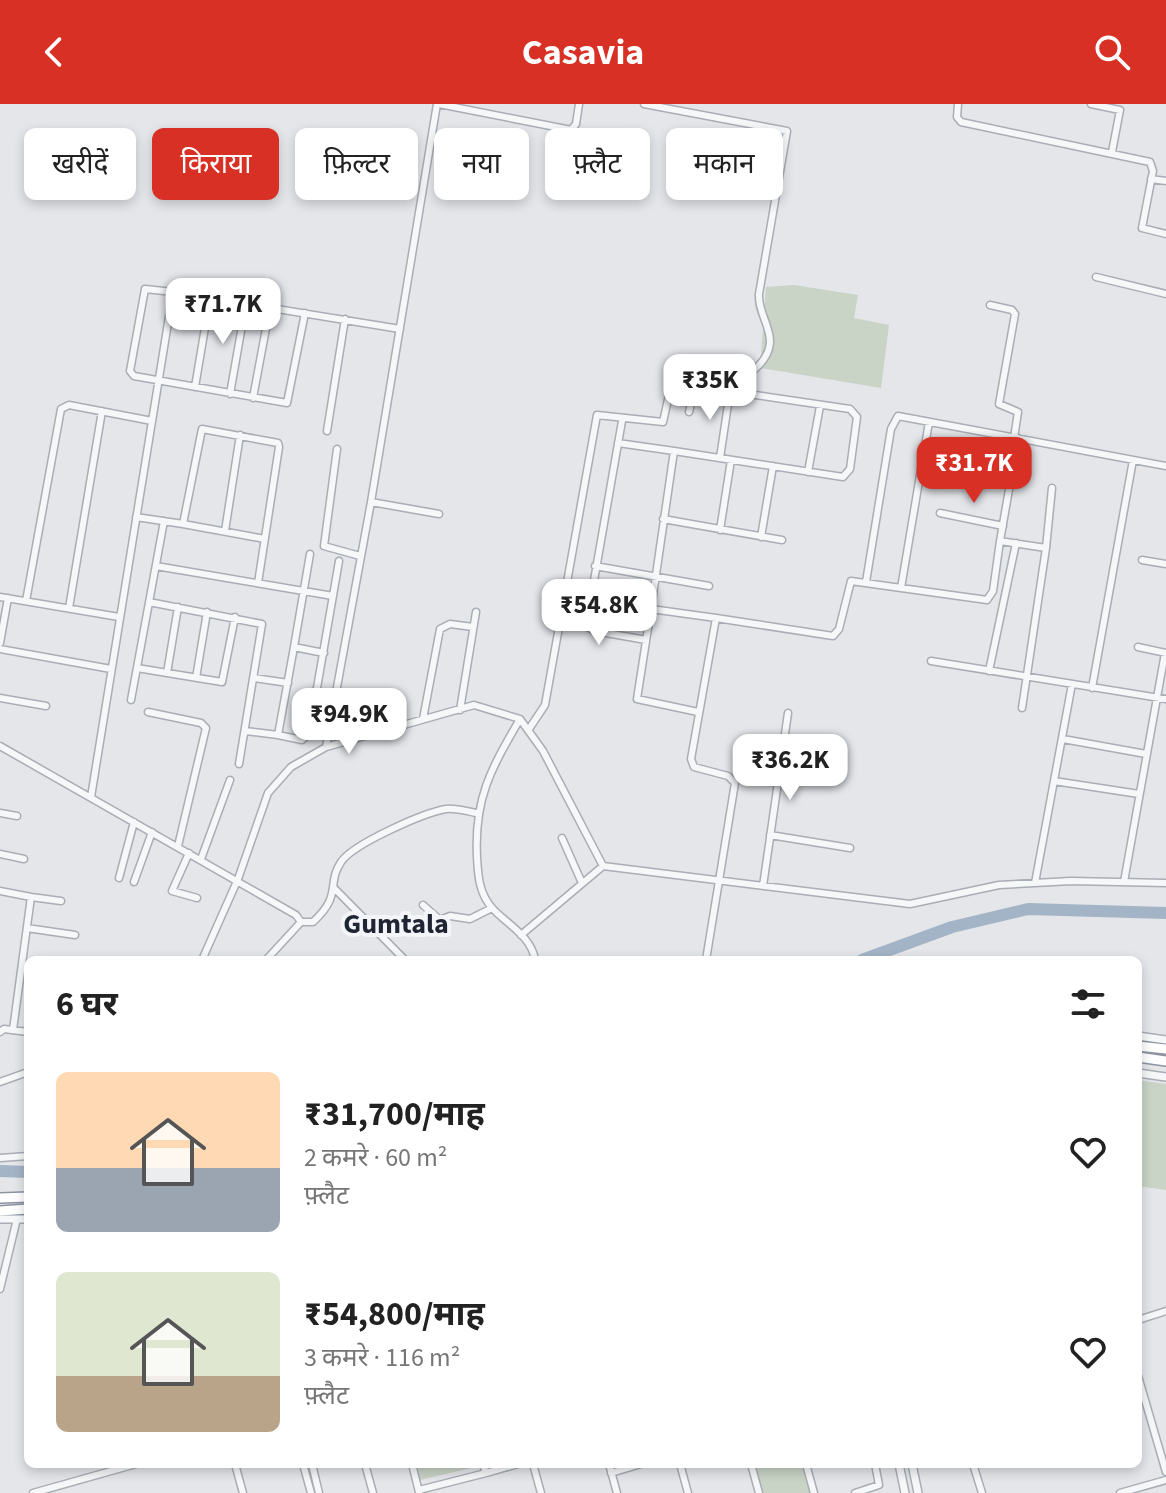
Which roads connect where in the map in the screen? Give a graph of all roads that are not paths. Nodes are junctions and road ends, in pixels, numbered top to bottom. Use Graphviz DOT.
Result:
graph roads {
  1 [pos="438,104"];
  2 [pos="579,104"];
  3 [pos="644,104"];
  4 [pos="958,104"];
  5 [pos="1091,104"];
  6 [pos="1120,107"];
  7 [pos="1112,152"];
  8 [pos="1151,179"];
  9 [pos="1166,181"];
  10 [pos="1166,234"];
  11 [pos="1096,277"];
  12 [pos="173,292"];
  13 [pos="1166,294"];
  14 [pos="210,298"];
  15 [pos="246,303"];
  16 [pos="990,305"];
  17 [pos="270,307"];
  18 [pos="305,313"];
  19 [pos="345,319"];
  20 [pos="400,329"];
  21 [pos="159,381"];
  22 [pos="195,387"];
  23 [pos="730,391"];
  24 [pos="230,394"];
  25 [pos="253,398"];
  26 [pos="820,406"];
  27 [pos="102,411"];
  28 [pos="689,412"];
  29 [pos="152,421"];
  30 [pos="622,421"];
  31 [pos="929,422"];
  32 [pos="327,431"];
  33 [pos="240,435"];
  34 [pos="1016,438"];
  35 [pos="618,443"];
  36 [pos="337,449"];
  37 [pos="674,451"];
  38 [pos="720,458"];
  39 [pos="731,460"];
  40 [pos="1133,460"];
  41 [pos="773,466"];
  42 [pos="1166,466"];
  43 [pos="808,472"];
  44 [pos="1052,488"];
  45 [pos="371,502"];
  46 [pos="940,513"];
  47 [pos="439,514"];
  48 [pos="136,517"];
  49 [pos="663,519"];
  50 [pos="164,521"];
  51 [pos="183,524"];
  52 [pos="1003,526"];
  53 [pos="720,530"];
  54 [pos="225,531"];
  55 [pos="761,537"];
  56 [pos="265,539"];
  57 [pos="782,540"];
  58 [pos="1000,541"];
  59 [pos="1016,543"];
  60 [pos="1046,548"];
  61 [pos="310,554"];
  62 [pos="360,556"];
  63 [pos="1142,560"];
  64 [pos="339,561"];
  65 [pos="1166,564"];
  66 [pos="156,566"];
  67 [pos="595,566"];
  68 [pos="654,576"];
  69 [pos="866,582"];
  70 [pos="258,583"];
  71 [pos="709,586"];
  72 [pos="901,588"];
  73 [pos="303,591"];
  74 [pos="333,596"];
  75 [pos="590,597"];
  76 [pos="4,598"];
  77 [pos="26,601"];
  78 [pos="149,602"];
  79 [pos="178,607"];
  80 [pos="69,608"];
  81 [pos="651,609"];
  82 [pos="207,612"];
  83 [pos="476,612"];
  84 [pos="119,617"];
  85 [pos="235,617"];
  86 [pos="716,618"];
  87 [pos="473,627"];
  88 [pos="646,640"];
  89 [pos="0,643"];
  90 [pos="294,647"];
  91 [pos="1138,647"];
  92 [pos="0,649"];
  93 [pos="324,653"];
  94 [pos="1166,653"];
  95 [pos="931,661"];
  96 [pos="137,668"];
  97 [pos="111,669"];
  98 [pos="989,671"];
  99 [pos="167,673"];
  100 [pos="1028,677"];
  101 [pos="196,678"];
  102 [pos="254,678"];
  103 [pos="288,683"];
  104 [pos="1072,684"];
  105 [pos="1092,688"];
  106 [pos="0,698"];
  107 [pos="1157,698"];
  108 [pos="1166,699"];
  109 [pos="131,700"];
  110 [pos="46,706"];
  111 [pos="1022,708"];
  112 [pos="460,710"];
  113 [pos="148,712"];
  114 [pos="698,712"];
  115 [pos="788,713"];
  116 [pos="423,719"];
  117 [pos="520,719"];
  118 [pos="529,729"];
  119 [pos="245,731"];
  120 [pos="278,735"];
  121 [pos="1063,739"];
  122 [pos="0,746"];
  123 [pos="326,747"];
  124 [pos="1146,754"];
  125 [pos="239,764"];
  126 [pos="230,780"];
  127 [pos="1054,781"];
  128 [pos="1139,794"];
  129 [pos="91,797"];
  130 [pos="0,813"];
  131 [pos="476,813"];
  132 [pos="17,816"];
  133 [pos="134,822"];
  134 [pos="152,832"];
  135 [pos="770,835"];
  136 [pos="562,838"];
  137 [pos="178,846"];
  138 [pos="850,848"];
  139 [pos="189,853"];
  140 [pos="0,854"];
  141 [pos="24,859"];
  142 [pos="201,859"];
  143 [pos="603,866"];
  144 [pos="119,878"];
  145 [pos="238,879"];
  146 [pos="720,880"];
  147 [pos="134,882"];
  148 [pos="1124,882"];
  149 [pos="582,883"];
  150 [pos="1035,883"];
  151 [pos="1166,883"];
  152 [pos="763,886"];
  153 [pos="335,889"];
  154 [pos="0,891"];
  155 [pos="31,897"];
  156 [pos="197,898"];
  157 [pos="61,901"];
  158 [pos="423,905"];
  159 [pos="492,908"];
  160 [pos="301,922"];
  161 [pos="27,928"];
  162 [pos="75,935"];
  163 [pos="521,935"];
  164 [pos="204,956"];
  165 [pos="270,956"];
  166 [pos="401,956"];
  167 [pos="533,956"];
  168 [pos="707,956"];
  169 [pos="13,1030"];
  170 [pos="24,1031"];
  171 [pos="0,1032"];
  172 [pos="1142,1037"];
  173 [pos="1166,1040"];
  174 [pos="1142,1046"];
  175 [pos="1166,1049"];
  176 [pos="1142,1058"];
  177 [pos="1166,1061"];
  178 [pos="24,1073"];
  179 [pos="1142,1074"];
  180 [pos="1166,1077"];
  181 [pos="0,1082"];
  182 [pos="24,1156"];
  183 [pos="0,1158"];
  184 [pos="24,1197"];
  185 [pos="0,1198"];
  186 [pos="24,1209"];
  187 [pos="0,1211"];
  188 [pos="0,1219"];
  189 [pos="17,1219"];
  190 [pos="24,1219"];
  191 [pos="0,1289"];
  192 [pos="1166,1311"];
  193 [pos="1142,1319"];
  194 [pos="1142,1390"];
  195 [pos="1147,1407"];
  196 [pos="1142,1408"];
  197 [pos="122,1468"];
  198 [pos="236,1468"];
  199 [pos="304,1468"];
  200 [pos="313,1468"];
  201 [pos="366,1468"];
  202 [pos="413,1468"];
  203 [pos="484,1468"];
  204 [pos="504,1468"];
  205 [pos="534,1468"];
  206 [pos="610,1468"];
  207 [pos="628,1468"];
  208 [pos="681,1468"];
  209 [pos="752,1468"];
  210 [pos="807,1468"];
  211 [pos="876,1468"];
  212 [pos="900,1468"];
  213 [pos="913,1468"];
  214 [pos="974,1468"];
  215 [pos="1166,1472"];
  216 [pos="486,1473"];
  217 [pos="611,1473"];
  218 [pos="1166,1480"];
  219 [pos="41,1492"];
  220 [pos="419,1492"];
  221 [pos="1124,1492"];
  222 [pos="33,1493"];
  223 [pos="243,1493"];
  224 [pos="311,1493"];
  225 [pos="319,1493"];
  226 [pos="373,1493"];
  227 [pos="541,1493"];
  228 [pos="617,1493"];
  229 [pos="688,1493"];
  230 [pos="759,1493"];
  231 [pos="814,1493"];
  232 [pos="855,1493"];
  233 [pos="905,1493"];
  234 [pos="918,1493"];
  235 [pos="982,1493"];
  1 -- 2 [label="street"];
  1 -- 20 [label="street"];
  3 -- 118 [label="street"];
  4 -- 7 [label="street"];
  5 -- 6 [label="street"];
  6 -- 7 [label="street"];
  7 -- 8 [label="street"];
  8 -- 9 [label="street"];
  8 -- 10 [label="street"];
  11 -- 13 [label="street"];
  12 -- 14 [label="street"];
  12 -- 21 [label="street"];
  12 -- 21 [label="street"];
  14 -- 15 [label="street"];
  14 -- 22 [label="street"];
  15 -- 17 [label="street"];
  15 -- 24 [label="street"];
  16 -- 34 [label="street"];
  17 -- 18 [label="street"];
  17 -- 25 [label="street"];
  18 -- 19 [label="street"];
  18 -- 25 [label="street"];
  19 -- 20 [label="street"];
  19 -- 32 [label="street"];
  20 -- 45 [label="street"];
  21 -- 22 [label="street"];
  21 -- 29 [label="street"];
  22 -- 24 [label="street"];
  23 -- 26 [label="street"];
  23 -- 28 [label="street"];
  23 -- 38 [label="street"];
  24 -- 25 [label="street"];
  26 -- 43 [label="street"];
  26 -- 43 [label="street"];
  27 -- 29 [label="street"];
  27 -- 77 [label="street"];
  27 -- 80 [label="street"];
  29 -- 48 [label="street"];
  30 -- 35 [label="street"];
  31 -- 34 [label="street"];
  31 -- 69 [label="street"];
  31 -- 72 [label="street"];
  33 -- 51 [label="street"];
  33 -- 54 [label="street"];
  33 -- 56 [label="street"];
  34 -- 40 [label="street"];
  34 -- 52 [label="street"];
  35 -- 37 [label="street"];
  35 -- 67 [label="street"];
  36 -- 62 [label="street"];
  37 -- 38 [label="street"];
  37 -- 49 [label="street"];
  38 -- 39 [label="street"];
  39 -- 41 [label="street"];
  39 -- 53 [label="street"];
  40 -- 42 [label="street"];
  40 -- 105 [label="street"];
  41 -- 43 [label="street"];
  41 -- 55 [label="street"];
  44 -- 60 [label="street"];
  45 -- 47 [label="street"];
  45 -- 62 [label="street"];
  46 -- 52 [label="street"];
  48 -- 50 [label="street"];
  48 -- 84 [label="street"];
  49 -- 53 [label="street"];
  49 -- 68 [label="street"];
  50 -- 51 [label="street"];
  50 -- 66 [label="street"];
  51 -- 54 [label="street"];
  52 -- 58 [label="street"];
  53 -- 55 [label="street"];
  54 -- 56 [label="street"];
  55 -- 57 [label="street"];
  56 -- 70 [label="street"];
  58 -- 59 [label="street"];
  58 -- 72 [label="street"];
  59 -- 60 [label="street"];
  59 -- 98 [label="street"];
  60 -- 100 [label="street"];
  61 -- 73 [label="street"];
  62 -- 123 [label="street"];
  63 -- 65 [label="street"];
  64 -- 74 [label="street"];
  66 -- 70 [label="street"];
  66 -- 78 [label="street"];
  67 -- 68 [label="street"];
  67 -- 75 [label="street"];
  68 -- 71 [label="street"];
  68 -- 81 [label="street"];
  69 -- 72 [label="street"];
  69 -- 86 [label="street"];
  70 -- 73 [label="street"];
  73 -- 74 [label="street"];
  73 -- 90 [label="street"];
  74 -- 93 [label="street"];
  75 -- 81 [label="street"];
  75 -- 88 [label="street"];
  76 -- 77 [label="street"];
  76 -- 89 [label="street"];
  77 -- 80 [label="street"];
  78 -- 79 [label="street"];
  78 -- 96 [label="street"];
  79 -- 82 [label="street"];
  79 -- 99 [label="street"];
  80 -- 84 [label="street"];
  81 -- 86 [label="street"];
  81 -- 88 [label="street"];
  82 -- 85 [label="street"];
  82 -- 101 [label="street"];
  83 -- 87 [label="street"];
  84 -- 97 [label="street"];
  85 -- 101 [label="street"];
  85 -- 102 [label="street"];
  86 -- 114 [label="street"];
  87 -- 112 [label="street"];
  87 -- 116 [label="street"];
  88 -- 114 [label="street"];
  90 -- 93 [label="street"];
  90 -- 103 [label="street"];
  91 -- 94 [label="street"];
  92 -- 97 [label="street"];
  93 -- 120 [label="street"];
  94 -- 107 [label="street"];
  95 -- 98 [label="street"];
  96 -- 99 [label="street"];
  96 -- 109 [label="street"];
  97 -- 129 [label="street"];
  98 -- 100 [label="street"];
  99 -- 101 [label="street"];
  100 -- 104 [label="street"];
  100 -- 111 [label="street"];
  102 -- 103 [label="street"];
  102 -- 119 [label="street"];
  103 -- 120 [label="street"];
  104 -- 105 [label="street"];
  104 -- 121 [label="street"];
  105 -- 107 [label="street"];
  106 -- 110 [label="street"];
  107 -- 108 [label="street"];
  107 -- 124 [label="street"];
  112 -- 116 [label="street"];
  112 -- 117 [label="street"];
  113 -- 137 [label="street"];
  114 -- 146 [label="street"];
  115 -- 135 [label="street"];
  116 -- 123 [label="street"];
  117 -- 118 [label="street"];
  117 -- 131 [label="street"];
  118 -- 143 [label="street"];
  119 -- 120 [label="street"];
  119 -- 125 [label="street"];
  121 -- 124 [label="street"];
  121 -- 127 [label="street"];
  122 -- 129 [label="street"];
  123 -- 145 [label="street"];
  124 -- 128 [label="street"];
  126 -- 142 [label="street"];
  127 -- 128 [label="street"];
  127 -- 150 [label="street"];
  128 -- 148 [label="street"];
  129 -- 133 [label="street"];
  130 -- 132 [label="street"];
  131 -- 153 [label="street"];
  131 -- 159 [label="street"];
  133 -- 134 [label="street"];
  133 -- 144 [label="street"];
  134 -- 137 [label="street"];
  134 -- 147 [label="street"];
  135 -- 138 [label="street"];
  135 -- 152 [label="street"];
  136 -- 149 [label="street"];
  137 -- 139 [label="street"];
  139 -- 142 [label="street"];
  139 -- 156 [label="street"];
  140 -- 141 [label="street"];
  142 -- 145 [label="street"];
  143 -- 146 [label="street"];
  143 -- 149 [label="street"];
  145 -- 160 [label="street"];
  145 -- 164 [label="street"];
  146 -- 152 [label="street"];
  146 -- 168 [label="street"];
  148 -- 150 [label="street"];
  148 -- 151 [label="street"];
  149 -- 163 [label="street"];
  150 -- 152 [label="street"];
  153 -- 160 [label="street"];
  153 -- 166 [label="street"];
  154 -- 155 [label="street"];
  155 -- 157 [label="street"];
  155 -- 161 [label="street"];
  158 -- 159 [label="street"];
  159 -- 163 [label="street"];
  160 -- 165 [label="street"];
  161 -- 162 [label="street"];
  161 -- 169 [label="street"];
  163 -- 167 [label="street"];
  169 -- 170 [label="street"];
  169 -- 171 [label="street"];
  172 -- 173 [label="street"];
  174 -- 175 [label="highway"];
  176 -- 177 [label="highway"];
  178 -- 181 [label="street"];
  179 -- 180 [label="street"];
  182 -- 183 [label="street"];
  184 -- 185 [label="highway"];
  186 -- 187 [label="highway"];
  188 -- 189 [label="street"];
  189 -- 190 [label="street"];
  189 -- 191 [label="street"];
  192 -- 193 [label="street"];
  194 -- 195 [label="street"];
  195 -- 196 [label="street"];
  195 -- 215 [label="street"];
  197 -- 219 [label="street"];
  198 -- 223 [label="street"];
  199 -- 224 [label="street"];
  200 -- 225 [label="street"];
  201 -- 226 [label="street"];
  202 -- 220 [label="street"];
  203 -- 216 [label="street"];
  204 -- 216 [label="street"];
  205 -- 227 [label="street"];
  206 -- 217 [label="street"];
  207 -- 217 [label="street"];
  208 -- 229 [label="street"];
  209 -- 230 [label="street"];
  210 -- 231 [label="street"];
  211 -- 232 [label="street"];
  212 -- 233 [label="street"];
  213 -- 234 [label="street"];
  214 -- 235 [label="street"];
  216 -- 220 [label="street"];
  217 -- 228 [label="street"];
  218 -- 221 [label="street"];
  219 -- 222 [label="street"];
}
